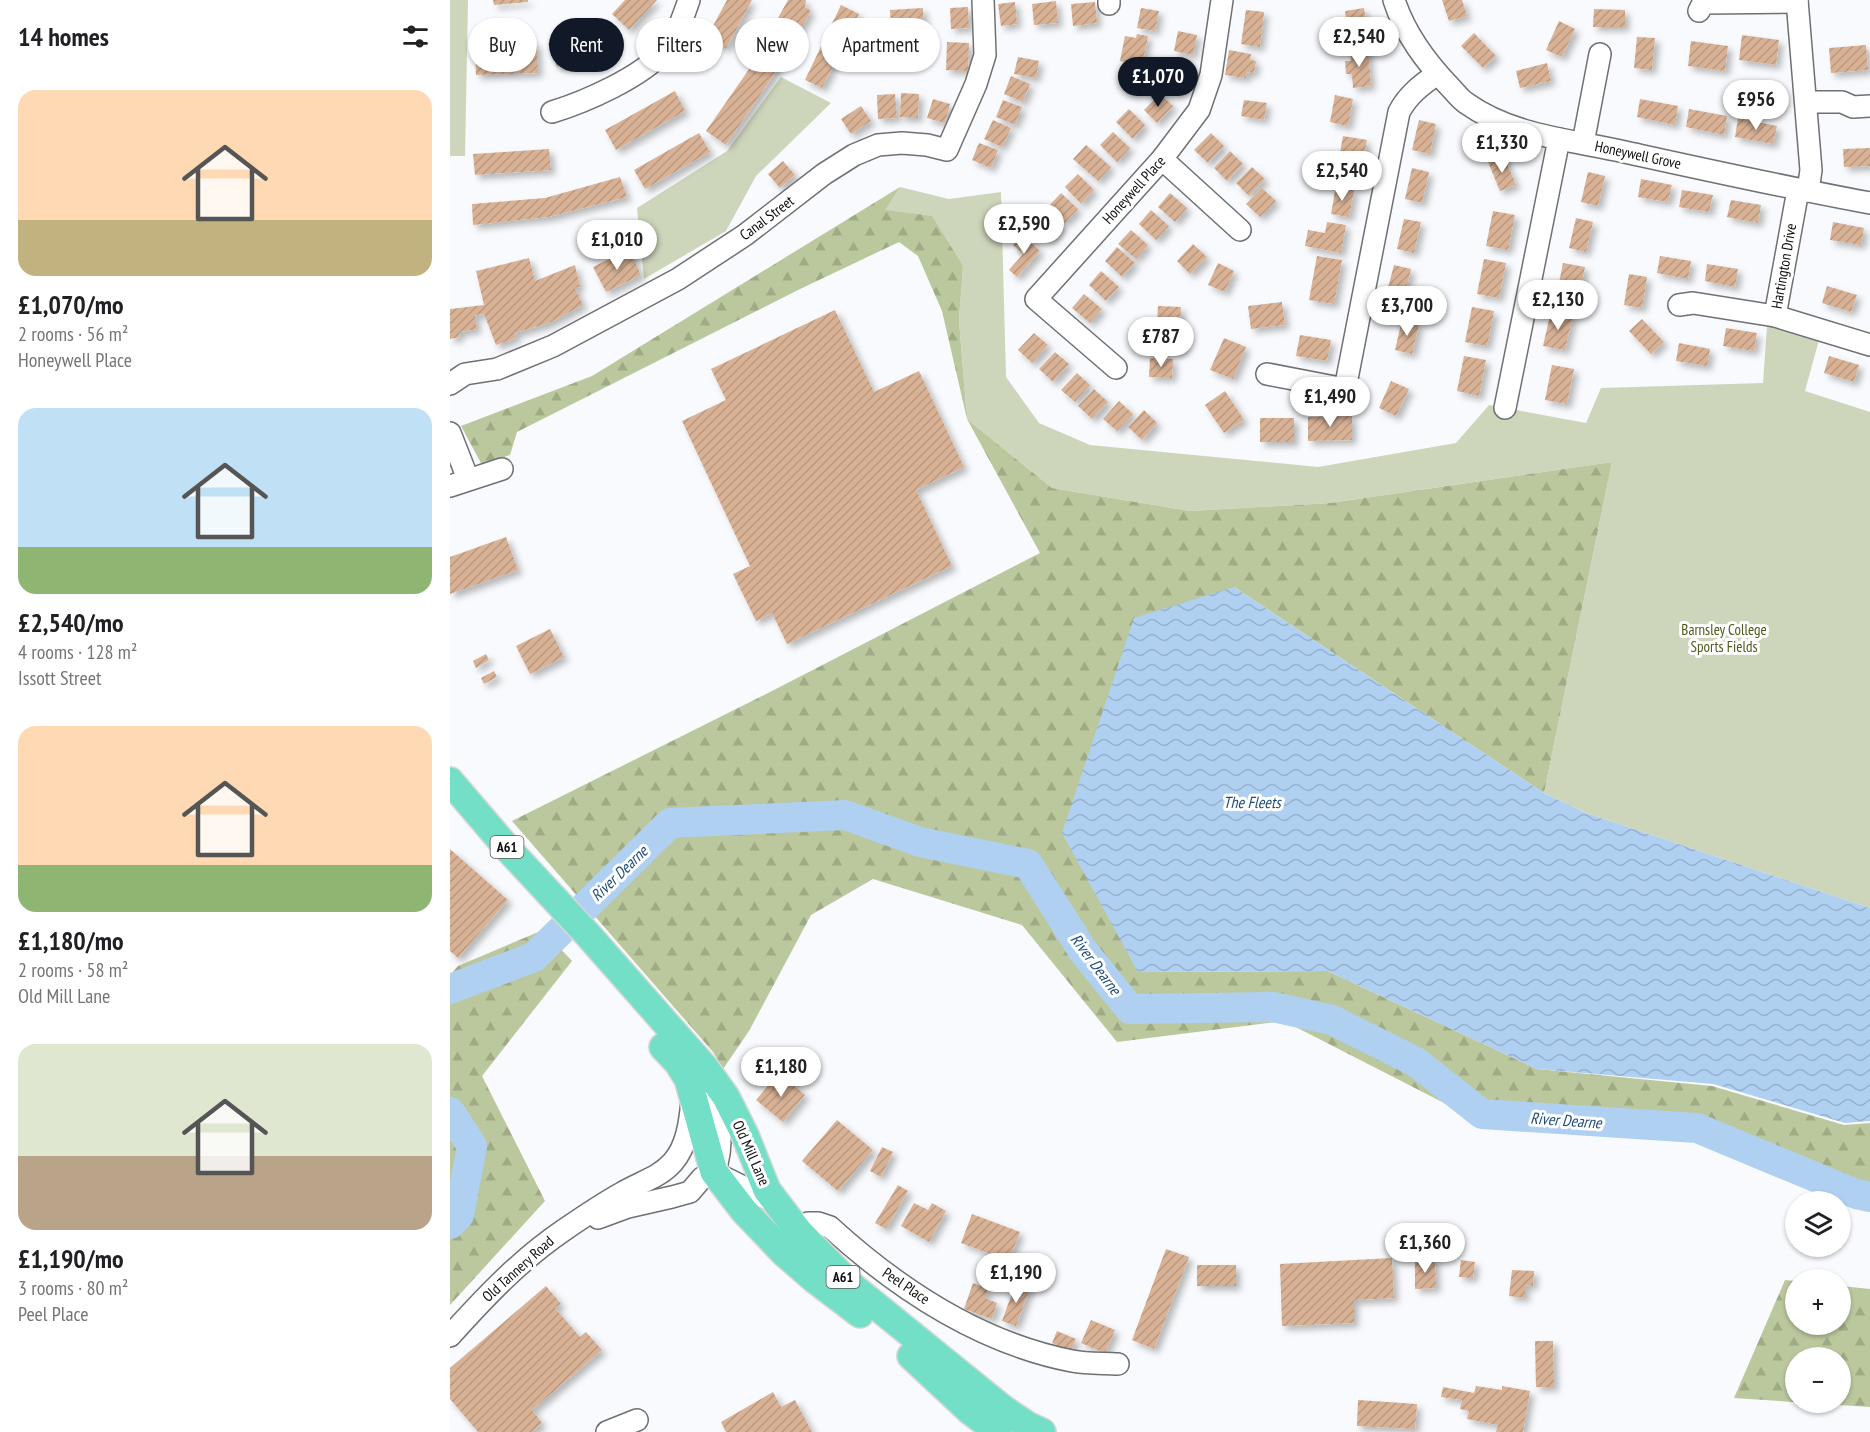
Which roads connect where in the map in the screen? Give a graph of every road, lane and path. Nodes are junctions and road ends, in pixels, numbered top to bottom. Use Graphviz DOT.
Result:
graph roads {
  1 [pos="689,0"];
  2 [pos="983,0"];
  3 [pos="1222,0"];
  4 [pos="1394,0"];
  5 [pos="1797,1"];
  6 [pos="1699,11"];
  7 [pos="1600,54"];
  8 [pos="1437,74"];
  9 [pos="1806,102"];
  10 [pos="1870,106"];
  11 [pos="552,112"];
  12 [pos="1559,139"];
  13 [pos="1583,143"];
  14 [pos="1162,159"];
  15 [pos="1803,190"];
  16 [pos="1870,203"];
  17 [pos="1240,230"];
  18 [pos="1679,305"];
  19 [pos="1775,316"];
  20 [pos="1870,345"];
  21 [pos="1116,368"];
  22 [pos="1267,374"];
  23 [pos="450,384"];
  24 [pos="1512,398"];
  25 [pos="450,433"];
  26 [pos="502,469"];
  27 [pos="459,483"];
  28 [pos="450,781"];
  29 [pos="450,809"];
  30 [pos="559,917"];
  31 [pos="584,943"];
  32 [pos="706,1069"];
  33 [pos="693,1095"];
  34 [pos="708,1175"];
  35 [pos="657,1176"];
  36 [pos="776,1203"];
  37 [pos="563,1230"];
  38 [pos="791,1242"];
  39 [pos="450,1336"];
  40 [pos="1118,1364"];
  41 [pos="637,1420"];
  42 [pos="970,1421"];
  43 [pos="607,1432"];
  44 [pos="998,1432"];
  45 [pos="1042,1432"];
  1 -- 11 [label="street"];
  2 -- 23 [label="street, Canal Street"];
  3 -- 14 [label="street, Honeywell Place"];
  4 -- 8 [label="street, Honeywell Grove"];
  5 -- 6 [label="street"];
  5 -- 9 [label="street, Hartington Drive"];
  7 -- 13 [label="street"];
  8 -- 12 [label="street, Honeywell Grove"];
  8 -- 22 [label="street"];
  9 -- 10 [label="street"];
  9 -- 15 [label="street, Hartington Drive"];
  12 -- 13 [label="street, Honeywell Grove"];
  12 -- 24 [label="street"];
  13 -- 15 [label="street, Honeywell Grove"];
  14 -- 17 [label="street"];
  14 -- 21 [label="street, Honeywell Place"];
  15 -- 16 [label="street, Honeywell Grove"];
  15 -- 19 [label="street, Hartington Drive"];
  18 -- 19 [label="street"];
  19 -- 20 [label="street, Hartington Drive"];
  25 -- 27 [label="street"];
  26 -- 27 [label="street"];
  28 -- 30 [label="main road, Old Mill Lane / A61"];
  29 -- 30 [label="main road, Old Mill Lane / A61"];
  30 -- 31 [label="main road, Old Mill Lane / A61"];
  31 -- 32 [label="main road, Old Mill Lane / A61"];
  31 -- 33 [label="main road, Old Mill Lane / A61"];
  32 -- 34 [label="street"];
  32 -- 36 [label="main road, Old Mill Lane / A61"];
  33 -- 34 [label="main road, Old Mill Lane / A61"];
  33 -- 35 [label="street, Old Tannery Road"];
  34 -- 35 [label="street, Old Tannery Road"];
  34 -- 36 [label="street, Old Tannery Road"];
  34 -- 37 [label="street, Old Tannery Road"];
  34 -- 38 [label="main road, Old Mill Lane / A61"];
  35 -- 37 [label="street, Old Tannery Road"];
  36 -- 38 [label="main road, Old Mill Lane / A61"];
  37 -- 39 [label="street, Old Tannery Road"];
  38 -- 40 [label="street, Peel Place"];
  38 -- 42 [label="main road, Old Mill Lane / A61"];
  38 -- 45 [label="main road, Old Mill Lane / A61"];
  41 -- 43 [label="street"];
  42 -- 44 [label="main road, Old Mill Lane / A61"];
}
